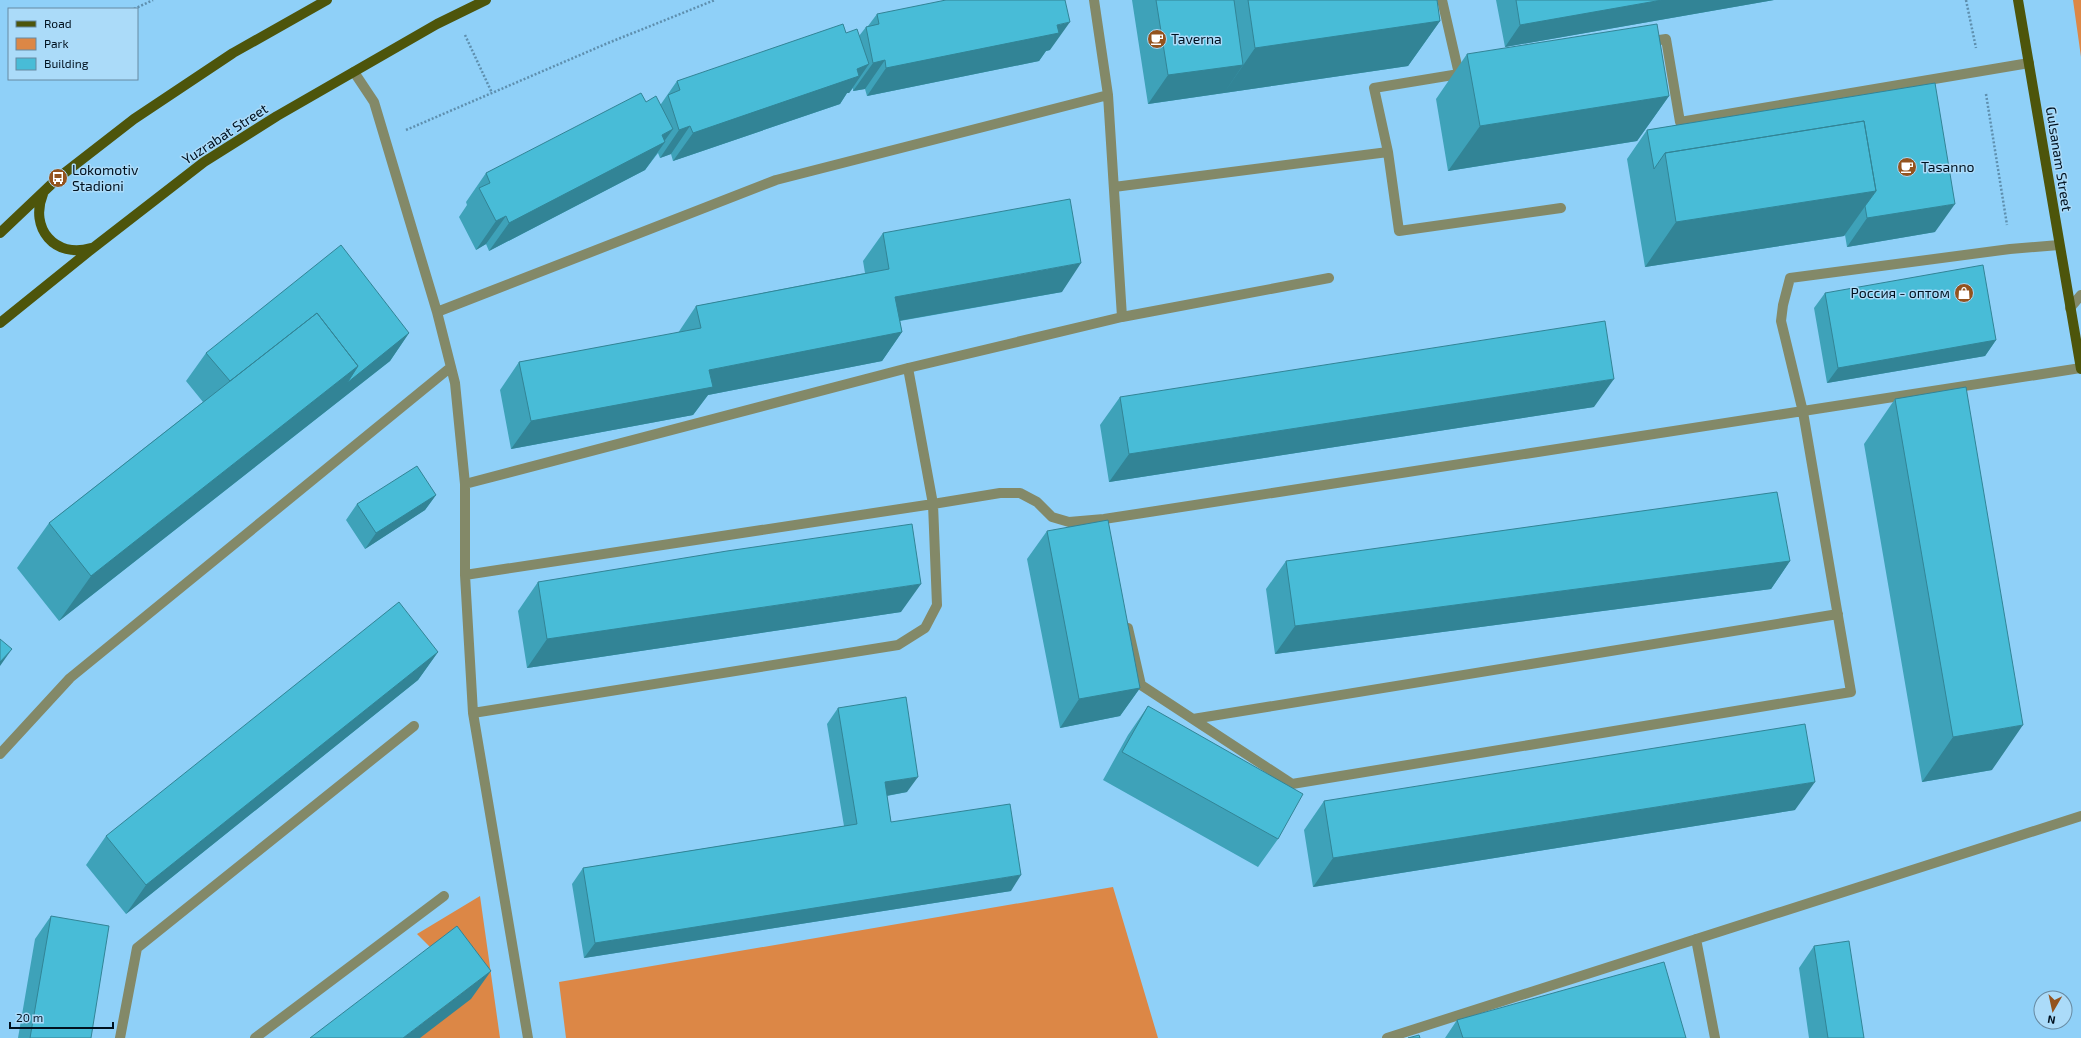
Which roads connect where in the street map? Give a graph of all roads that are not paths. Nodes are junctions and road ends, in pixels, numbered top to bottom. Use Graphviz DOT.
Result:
graph roads {
  1 [pos="328,0"];
  2 [pos="486,0"];
  3 [pos="1094,0"];
  4 [pos="1442,0"];
  5 [pos="2018,0"];
  6 [pos="1636,44"];
  7 [pos="2029,63"];
  8 [pos="354,72"];
  9 [pos="1475,72"];
  10 [pos="1460,74"];
  11 [pos="1108,95"];
  12 [pos="1388,152"];
  13 [pos="1114,187"];
  14 [pos="43,192"];
  15 [pos="1561,208"];
  16 [pos="0,233"];
  17 [pos="2059,245"];
  18 [pos="93,248"];
  19 [pos="1329,278"];
  20 [pos="2081,295"];
  21 [pos="2070,308"];
  22 [pos="437,312"];
  23 [pos="1122,317"];
  24 [pos="0,323"];
  25 [pos="451,367"];
  26 [pos="908,368"];
  27 [pos="2081,369"];
  28 [pos="1803,412"];
  29 [pos="466,484"];
  30 [pos="932,504"];
  31 [pos="464,576"];
  32 [pos="1838,614"];
  33 [pos="1126,617"];
  34 [pos="473,713"];
  35 [pos="1193,719"];
  36 [pos="414,726"];
  37 [pos="0,754"];
  38 [pos="2081,816"];
  39 [pos="444,896"];
  40 [pos="1696,939"];
  41 [pos="120,1038"];
  42 [pos="255,1038"];
  43 [pos="528,1038"];
  44 [pos="1387,1038"];
  45 [pos="1715,1038"];
  1 -- 14 [label="main road"];
  2 -- 8 [label="main road, Yuzrabat Street"];
  3 -- 11 [label="street"];
  4 -- 10 [label="street"];
  5 -- 7 [label="main road, Gulsanam Street"];
  6 -- 7 [label="street"];
  7 -- 17 [label="main road, Gulsanam Street"];
  8 -- 18 [label="main road, Yuzrabat Street"];
  8 -- 22 [label="street"];
  9 -- 10 [label="street"];
  10 -- 12 [label="street"];
  11 -- 13 [label="street"];
  11 -- 22 [label="street"];
  12 -- 13 [label="street"];
  12 -- 15 [label="street"];
  13 -- 23 [label="street"];
  14 -- 16 [label="main road"];
  14 -- 18 [label="main road"];
  17 -- 21 [label="main road, Gulsanam Street"];
  17 -- 28 [label="street"];
  18 -- 24 [label="main road, Yuzrabat Street"];
  19 -- 23 [label="street"];
  20 -- 21 [label="street"];
  21 -- 27 [label="main road, Gulsanam Street"];
  22 -- 25 [label="street"];
  23 -- 26 [label="street"];
  25 -- 29 [label="street"];
  25 -- 37 [label="street"];
  26 -- 29 [label="street"];
  26 -- 30 [label="street"];
  27 -- 28 [label="street"];
  28 -- 30 [label="street"];
  28 -- 32 [label="street"];
  29 -- 31 [label="street"];
  30 -- 31 [label="street"];
  30 -- 34 [label="street"];
  31 -- 34 [label="street"];
  32 -- 35 [label="street"];
  32 -- 35 [label="street"];
  33 -- 35 [label="street"];
  34 -- 43 [label="street"];
  36 -- 41 [label="street"];
  38 -- 40 [label="street"];
  39 -- 42 [label="street"];
  40 -- 44 [label="street"];
  40 -- 45 [label="street"];
}
